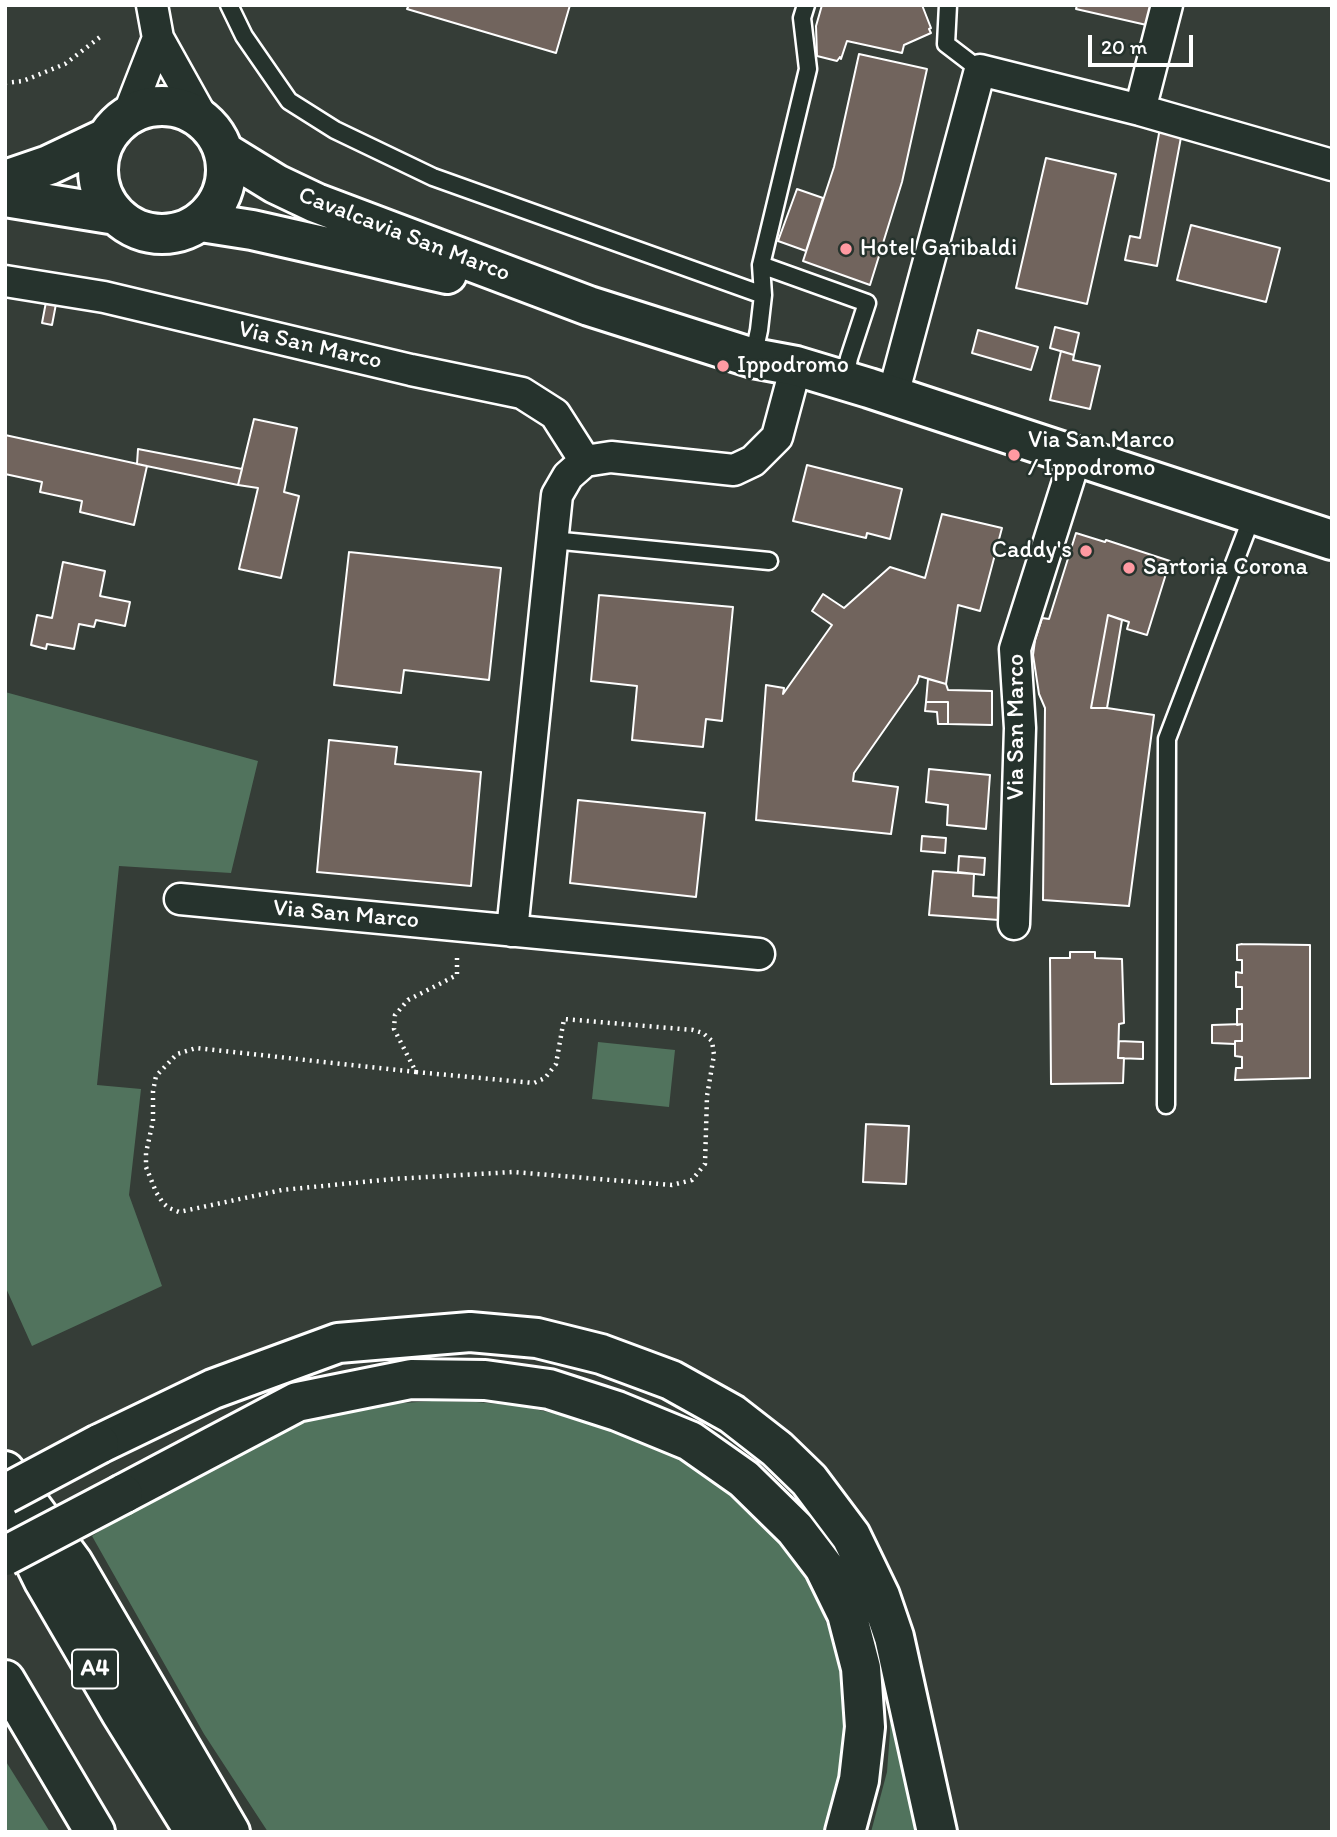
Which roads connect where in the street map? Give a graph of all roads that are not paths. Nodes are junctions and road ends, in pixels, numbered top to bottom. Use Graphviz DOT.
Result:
graph roads {
  1 [pos="152,5"];
  2 [pos="229,5"];
  3 [pos="806,5"];
  4 [pos="948,5"];
  5 [pos="1167,5"];
  6 [pos="158,38"];
  7 [pos="980,70"];
  8 [pos="1140,110"];
  9 [pos="117,126"];
  10 [pos="216,139"];
  11 [pos="1332,165"];
  12 [pos="5,180"];
  13 [pos="5,197"];
  14 [pos="116,215"];
  15 [pos="201,222"];
  16 [pos="761,265"];
  17 [pos="5,281"];
  18 [pos="763,295"];
  19 [pos="589,306"];
  20 [pos="752,358"];
  21 [pos="796,366"];
  22 [pos="845,380"];
  23 [pos="893,395"];
  24 [pos="1076,456"];
  25 [pos="585,461"];
  26 [pos="1253,514"];
  27 [pos="552,540"];
  28 [pos="1332,540"];
  29 [pos="769,561"];
  30 [pos="180,900"];
  31 [pos="1014,924"];
  32 [pos="512,931"];
  33 [pos="759,954"];
  34 [pos="1166,1105"];
  35 [pos="5,1471"];
  36 [pos="5,1494"];
  37 [pos="5,1502"];
  38 [pos="5,1556"];
  39 [pos="5,1680"];
  40 [pos="95,1832"];
  41 [pos="195,1832"];
  42 [pos="230,1832"];
  43 [pos="845,1832"];
  44 [pos="937,1832"];
  1 -- 6 [label="street"];
  2 -- 18 [label="lane"];
  3 -- 16 [label="lane"];
  4 -- 7 [label="lane"];
  5 -- 8 [label="street"];
  6 -- 9 [label="street"];
  6 -- 10 [label="street"];
  7 -- 8 [label="street"];
  7 -- 23 [label="street"];
  8 -- 11 [label="street"];
  9 -- 10 [label="main road, Cavalcavia San Marco"];
  9 -- 12 [label="main road, Cavalcavia San Marco"];
  9 -- 14 [label="main road"];
  10 -- 15 [label="main road"];
  10 -- 19 [label="main road, Cavalcavia San Marco"];
  13 -- 14 [label="main road, Cavalcavia San Marco"];
  14 -- 15 [label="main road, Cavalcavia San Marco"];
  15 -- 19 [label="main road, Cavalcavia San Marco"];
  16 -- 18 [label="lane"];
  16 -- 22 [label="lane"];
  17 -- 25 [label="street, Via San Marco"];
  18 -- 20 [label="lane"];
  19 -- 20 [label="main road, Cavalcavia San Marco"];
  20 -- 21 [label="main road"];
  21 -- 22 [label="main road"];
  21 -- 25 [label="street"];
  22 -- 23 [label="main road"];
  23 -- 24 [label="main road"];
  24 -- 26 [label="main road"];
  24 -- 31 [label="street, Via San Marco"];
  25 -- 27 [label="street"];
  26 -- 28 [label="main road"];
  26 -- 34 [label="lane"];
  27 -- 29 [label="lane"];
  27 -- 32 [label="street"];
  30 -- 32 [label="street, Via San Marco"];
  32 -- 33 [label="street, Via San Marco"];
  35 -- 42 [label="main road"];
  36 -- 44 [label="main road, bridge"];
  37 -- 41 [label="main road, A4"];
  38 -- 43 [label="main road, bridge"];
  39 -- 40 [label="main road"];
}
